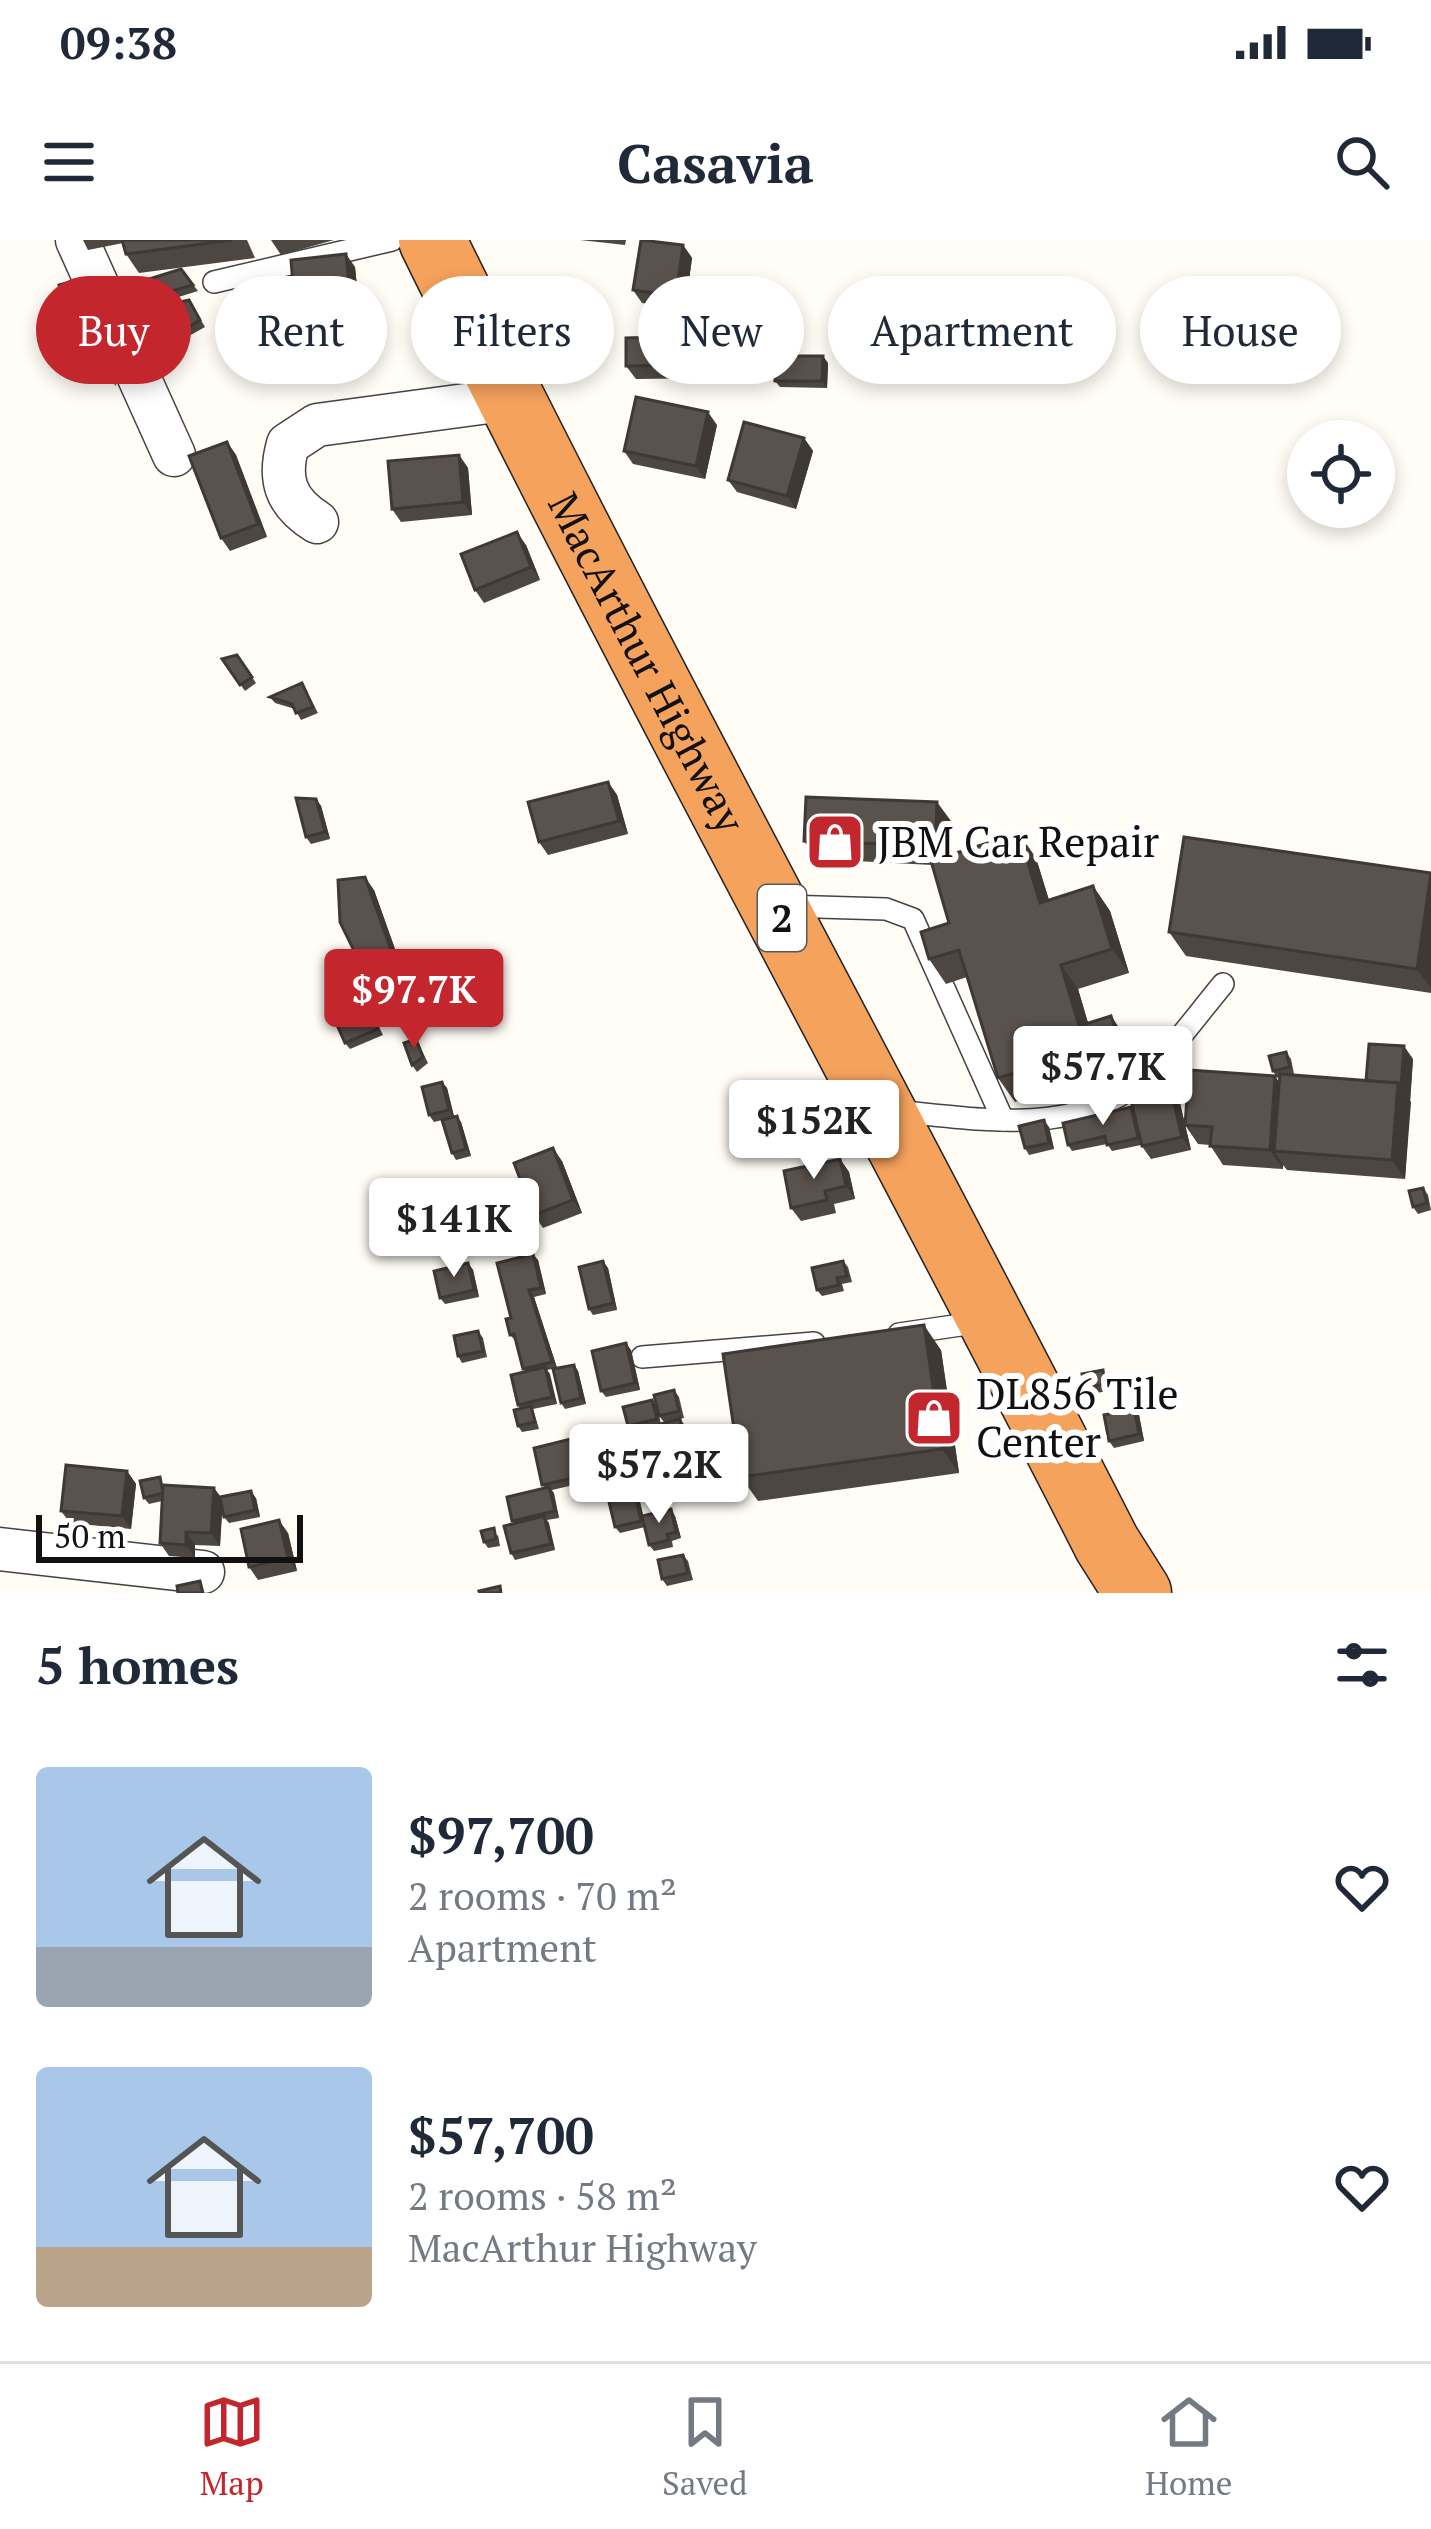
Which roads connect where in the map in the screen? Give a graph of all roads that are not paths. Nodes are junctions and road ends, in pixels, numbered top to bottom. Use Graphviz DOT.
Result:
graph roads {
  1 [pos="77,240"];
  2 [pos="392,240"];
  3 [pos="432,240"];
  4 [pos="214,282"];
  5 [pos="510,399"];
  6 [pos="174,455"];
  7 [pos="317,522"];
  8 [pos="775,905"];
  9 [pos="1223,984"];
  10 [pos="886,1111"];
  11 [pos="1003,1120"];
  12 [pos="993,1320"];
  13 [pos="876,1337"];
  14 [pos="829,1342"];
  15 [pos="642,1357"];
  16 [pos="0,1549"];
  17 [pos="203,1571"];
  18 [pos="1138,1593"];
  1 -- 6 [label="street"];
  2 -- 4 [label="lane"];
  3 -- 5 [label="highway, MacArthur Highway / 2"];
  5 -- 7 [label="street"];
  5 -- 8 [label="highway, MacArthur Highway / 2"];
  8 -- 10 [label="highway, MacArthur Highway / 2"];
  8 -- 11 [label="lane"];
  9 -- 11 [label="lane"];
  10 -- 11 [label="lane"];
  10 -- 12 [label="highway, MacArthur Highway / 2"];
  12 -- 13 [label="lane"];
  12 -- 18 [label="highway, MacArthur Highway / 2"];
  14 -- 15 [label="lane"];
  16 -- 17 [label="street"];
}
